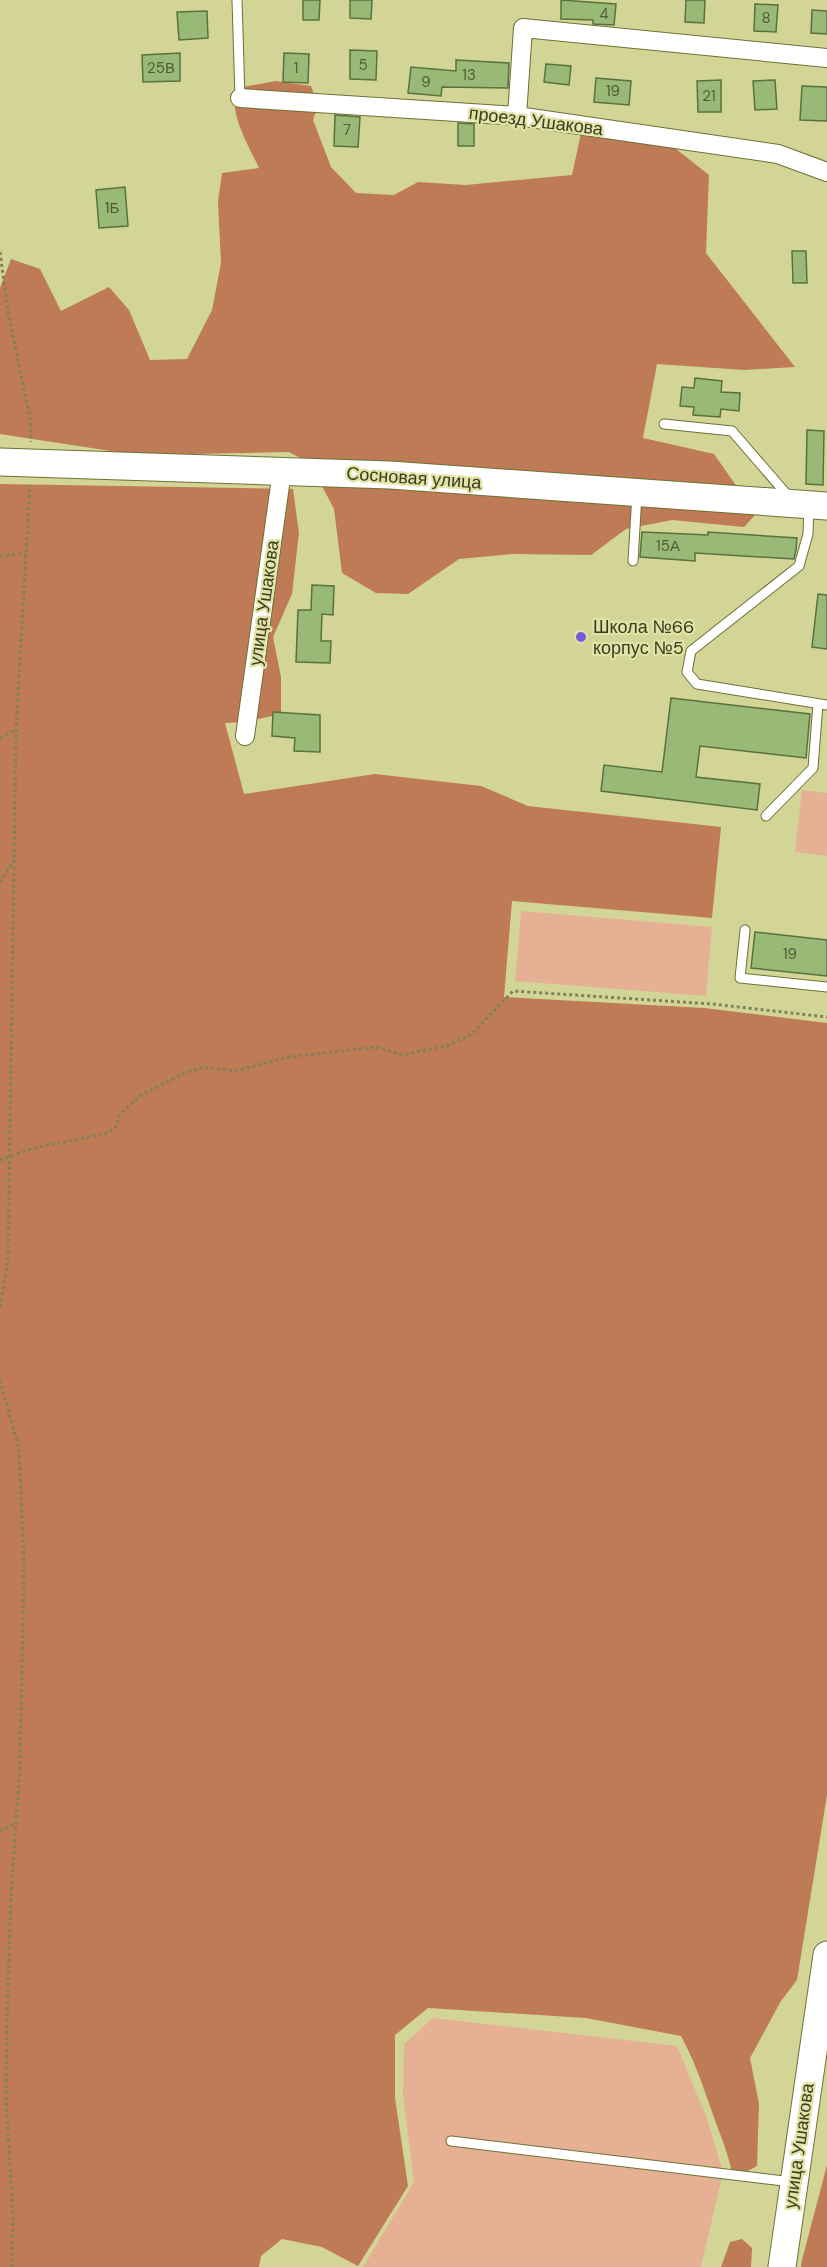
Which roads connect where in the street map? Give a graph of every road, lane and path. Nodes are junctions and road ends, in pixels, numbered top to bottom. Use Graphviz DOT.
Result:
graph roads {
  1 [pos="237,0"];
  2 [pos="827,58"];
  3 [pos="240,98"];
  4 [pos="517,116"];
  5 [pos="827,172"];
  6 [pos="0,252"];
  7 [pos="664,424"];
  8 [pos="0,462"];
  9 [pos="31,463"];
  10 [pos="282,471"];
  11 [pos="637,493"];
  12 [pos="810,505"];
  13 [pos="26,553"];
  14 [pos="0,556"];
  15 [pos="633,561"];
  16 [pos="823,705"];
  17 [pos="16,730"];
  18 [pos="245,736"];
  19 [pos="0,738"];
  20 [pos="766,816"];
  21 [pos="15,859"];
  22 [pos="0,882"];
  23 [pos="745,930"];
  24 [pos="827,987"];
  25 [pos="827,1017"];
  26 [pos="9,1157"];
  27 [pos="0,1160"];
  28 [pos="0,1307"];
  29 [pos="0,1380"];
  30 [pos="16,1823"];
  31 [pos="0,1831"];
  32 [pos="827,1954"];
  33 [pos="451,2141"];
  34 [pos="794,2182"];
  35 [pos="12,2267"];
  36 [pos="782,2267"];
  1 -- 3 [label="lane"];
  2 -- 4 [label="street"];
  3 -- 4 [label="street, проезд Ушакова"];
  4 -- 5 [label="street, проезд Ушакова"];
  6 -- 9 [label="path"];
  7 -- 12 [label="lane"];
  8 -- 9 [label="street, Сосновая улица"];
  9 -- 10 [label="street, Сосновая улица"];
  9 -- 13 [label="path"];
  10 -- 11 [label="street, Сосновая улица"];
  10 -- 18 [label="street, улица Ушакова"];
  11 -- 12 [label="street, Сосновая улица"];
  11 -- 15 [label="lane"];
  12 -- 16 [label="lane"];
  13 -- 14 [label="path"];
  13 -- 17 [label="path"];
  16 -- 20 [label="lane"];
  17 -- 19 [label="path"];
  17 -- 21 [label="path"];
  21 -- 22 [label="path"];
  21 -- 26 [label="path"];
  23 -- 24 [label="lane"];
  25 -- 26 [label="path"];
  26 -- 27 [label="path"];
  26 -- 28 [label="path"];
  29 -- 30 [label="path"];
  30 -- 31 [label="path"];
  30 -- 35 [label="path"];
  32 -- 34 [label="street, улица Ушакова"];
  33 -- 34 [label="lane"];
  34 -- 36 [label="street, улица Ушакова"];
}
